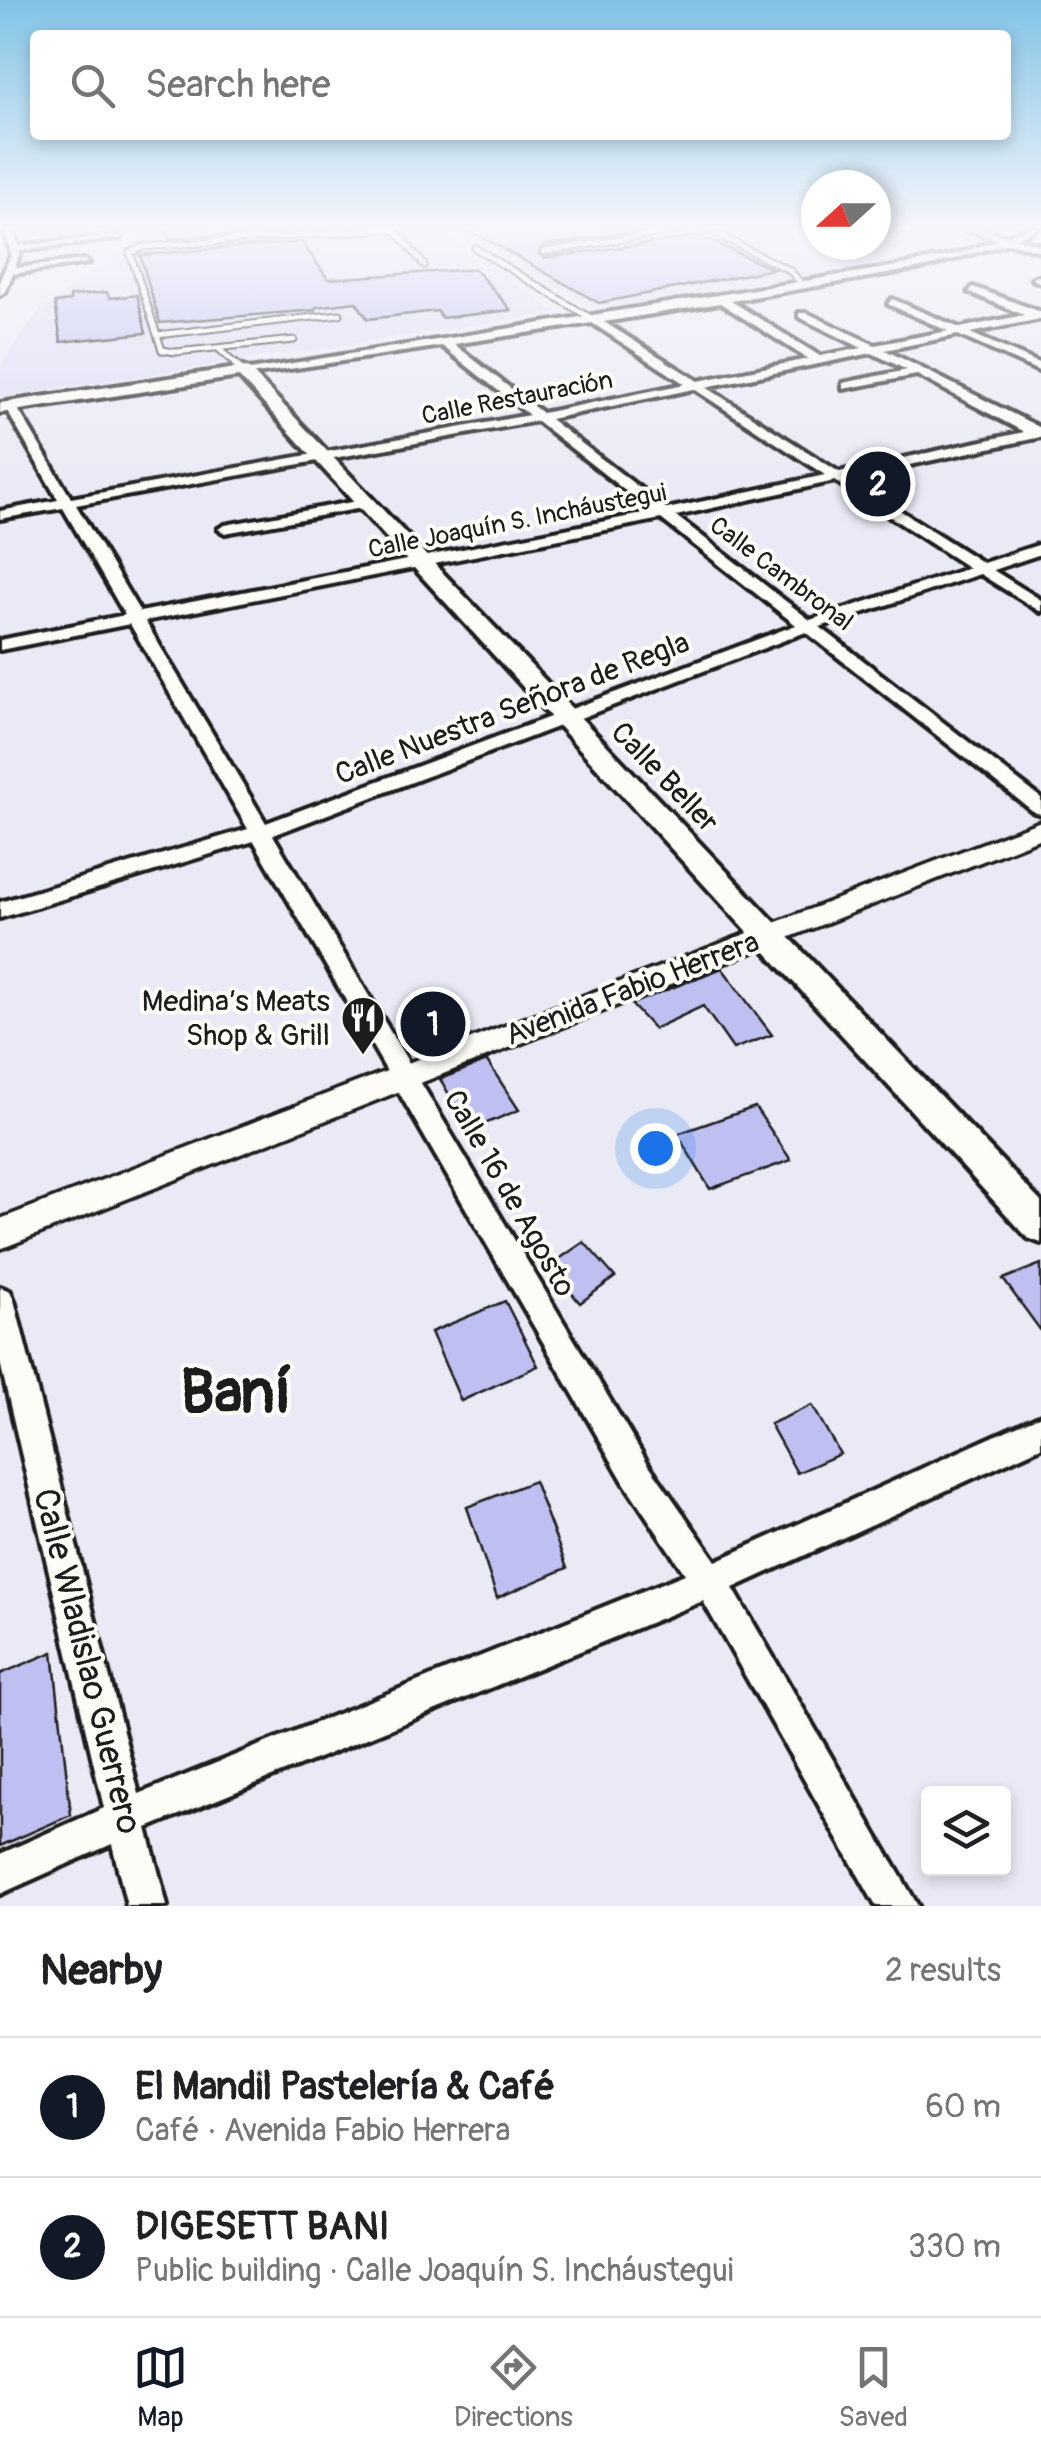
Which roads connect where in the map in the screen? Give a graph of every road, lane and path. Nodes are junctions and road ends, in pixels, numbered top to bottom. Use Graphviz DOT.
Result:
graph roads {
  1 [pos="151,316"];
  2 [pos="323,316"];
  3 [pos="587,316"];
  4 [pos="620,316"];
  5 [pos="747,316"];
  6 [pos="805,316"];
  7 [pos="923,316"];
  8 [pos="1039,317"];
  9 [pos="594,320"];
  10 [pos="959,332"];
  11 [pos="157,335"];
  12 [pos="294,340"];
  13 [pos="444,342"];
  14 [pos="218,348"];
  15 [pos="874,349"];
  16 [pos="818,361"];
  17 [pos="1041,368"];
  18 [pos="919,370"];
  19 [pos="243,372"];
  20 [pos="693,386"];
  21 [pos="847,386"];
  22 [pos="6,407"];
  23 [pos="544,416"];
  24 [pos="1039,434"];
  25 [pos="325,456"];
  26 [pos="837,478"];
  27 [pos="368,502"];
  28 [pos="68,503"];
  29 [pos="0,514"];
  30 [pos="663,514"];
  31 [pos="225,529"];
  32 [pos="1041,549"];
  33 [pos="423,561"];
  34 [pos="979,569"];
  35 [pos="1041,607"];
  36 [pos="135,618"];
  37 [pos="810,625"];
  38 [pos="0,645"];
  39 [pos="565,719"];
  40 [pos="1041,808"];
  41 [pos="1041,829"];
  42 [pos="260,832"];
  43 [pos="0,910"];
  44 [pos="771,934"];
  45 [pos="404,1077"];
  46 [pos="1041,1228"];
  47 [pos="0,1234"];
  48 [pos="0,1300"];
  49 [pos="1041,1432"];
  50 [pos="710,1582"];
  51 [pos="126,1818"];
  52 [pos="0,1874"];
  53 [pos="147,1906"];
  54 [pos="898,1906"];
  1 -- 11 [label="lane"];
  2 -- 11 [label="lane"];
  3 -- 9 [label="lane"];
  4 -- 9 [label="street"];
  5 -- 16 [label="street"];
  6 -- 15 [label="street"];
  7 -- 10 [label="street"];
  8 -- 10 [label="street, Calle Restauración"];
  9 -- 13 [label="street"];
  9 -- 20 [label="street"];
  10 -- 15 [label="street, Calle Restauración"];
  10 -- 17 [label="street"];
  11 -- 14 [label="lane"];
  12 -- 14 [label="lane"];
  13 -- 19 [label="street"];
  13 -- 23 [label="street, Calle Cambronal"];
  14 -- 19 [label="lane"];
  15 -- 16 [label="street, Calle Restauración"];
  15 -- 18 [label="street"];
  16 -- 20 [label="street, Calle Restauración"];
  18 -- 21 [label="street"];
  18 -- 24 [label="street"];
  19 -- 22 [label="main road"];
  19 -- 25 [label="main road, Calle Beller"];
  20 -- 23 [label="street, Calle Restauración"];
  20 -- 26 [label="street"];
  22 -- 28 [label="street, Calle 16 de Agosto"];
  23 -- 25 [label="street, Calle Restauración"];
  23 -- 30 [label="street, Calle Cambronal"];
  24 -- 26 [label="street, Calle Joaquín S. Incháustegui"];
  25 -- 27 [label="main road, Calle Beller"];
  25 -- 28 [label="street, Calle Restauración"];
  26 -- 30 [label="street, Calle Joaquín S. Incháustegui"];
  26 -- 34 [label="street"];
  27 -- 31 [label="street"];
  27 -- 33 [label="main road, Calle Beller"];
  28 -- 29 [label="street, Calle Restauración"];
  28 -- 36 [label="street, Calle 16 de Agosto"];
  30 -- 33 [label="street, Calle Joaquín S. Incháustegui"];
  30 -- 37 [label="street, Calle Cambronal"];
  32 -- 34 [label="street, Calle Nuestra Señora de Regla"];
  33 -- 36 [label="street, Calle Joaquín S. Incháustegui"];
  33 -- 39 [label="main road, Calle Beller"];
  34 -- 35 [label="street"];
  34 -- 37 [label="street, Calle Nuestra Señora de Regla"];
  36 -- 38 [label="street, Calle Joaquín S. Incháustegui"];
  36 -- 42 [label="street, Calle 16 de Agosto"];
  37 -- 39 [label="street, Calle Nuestra Señora de Regla"];
  37 -- 40 [label="street, Calle Cambronal"];
  39 -- 42 [label="street, Calle Nuestra Señora de Regla"];
  39 -- 44 [label="main road, Calle Beller"];
  41 -- 44 [label="street, Avenida Fabio Herrera"];
  42 -- 43 [label="street, Calle Nuestra Señora de Regla"];
  42 -- 45 [label="street, Calle 16 de Agosto"];
  44 -- 45 [label="street, Avenida Fabio Herrera"];
  44 -- 46 [label="main road, Calle Beller"];
  45 -- 47 [label="street, Avenida Fabio Herrera"];
  45 -- 50 [label="street, Calle 16 de Agosto"];
  48 -- 51 [label="street, Calle Wladislao Guerrero"];
  49 -- 50 [label="street"];
  50 -- 51 [label="street"];
  50 -- 54 [label="street, Calle 16 de Agosto"];
  51 -- 52 [label="street"];
  51 -- 53 [label="street, Calle Wladislao Guerrero"];
}
